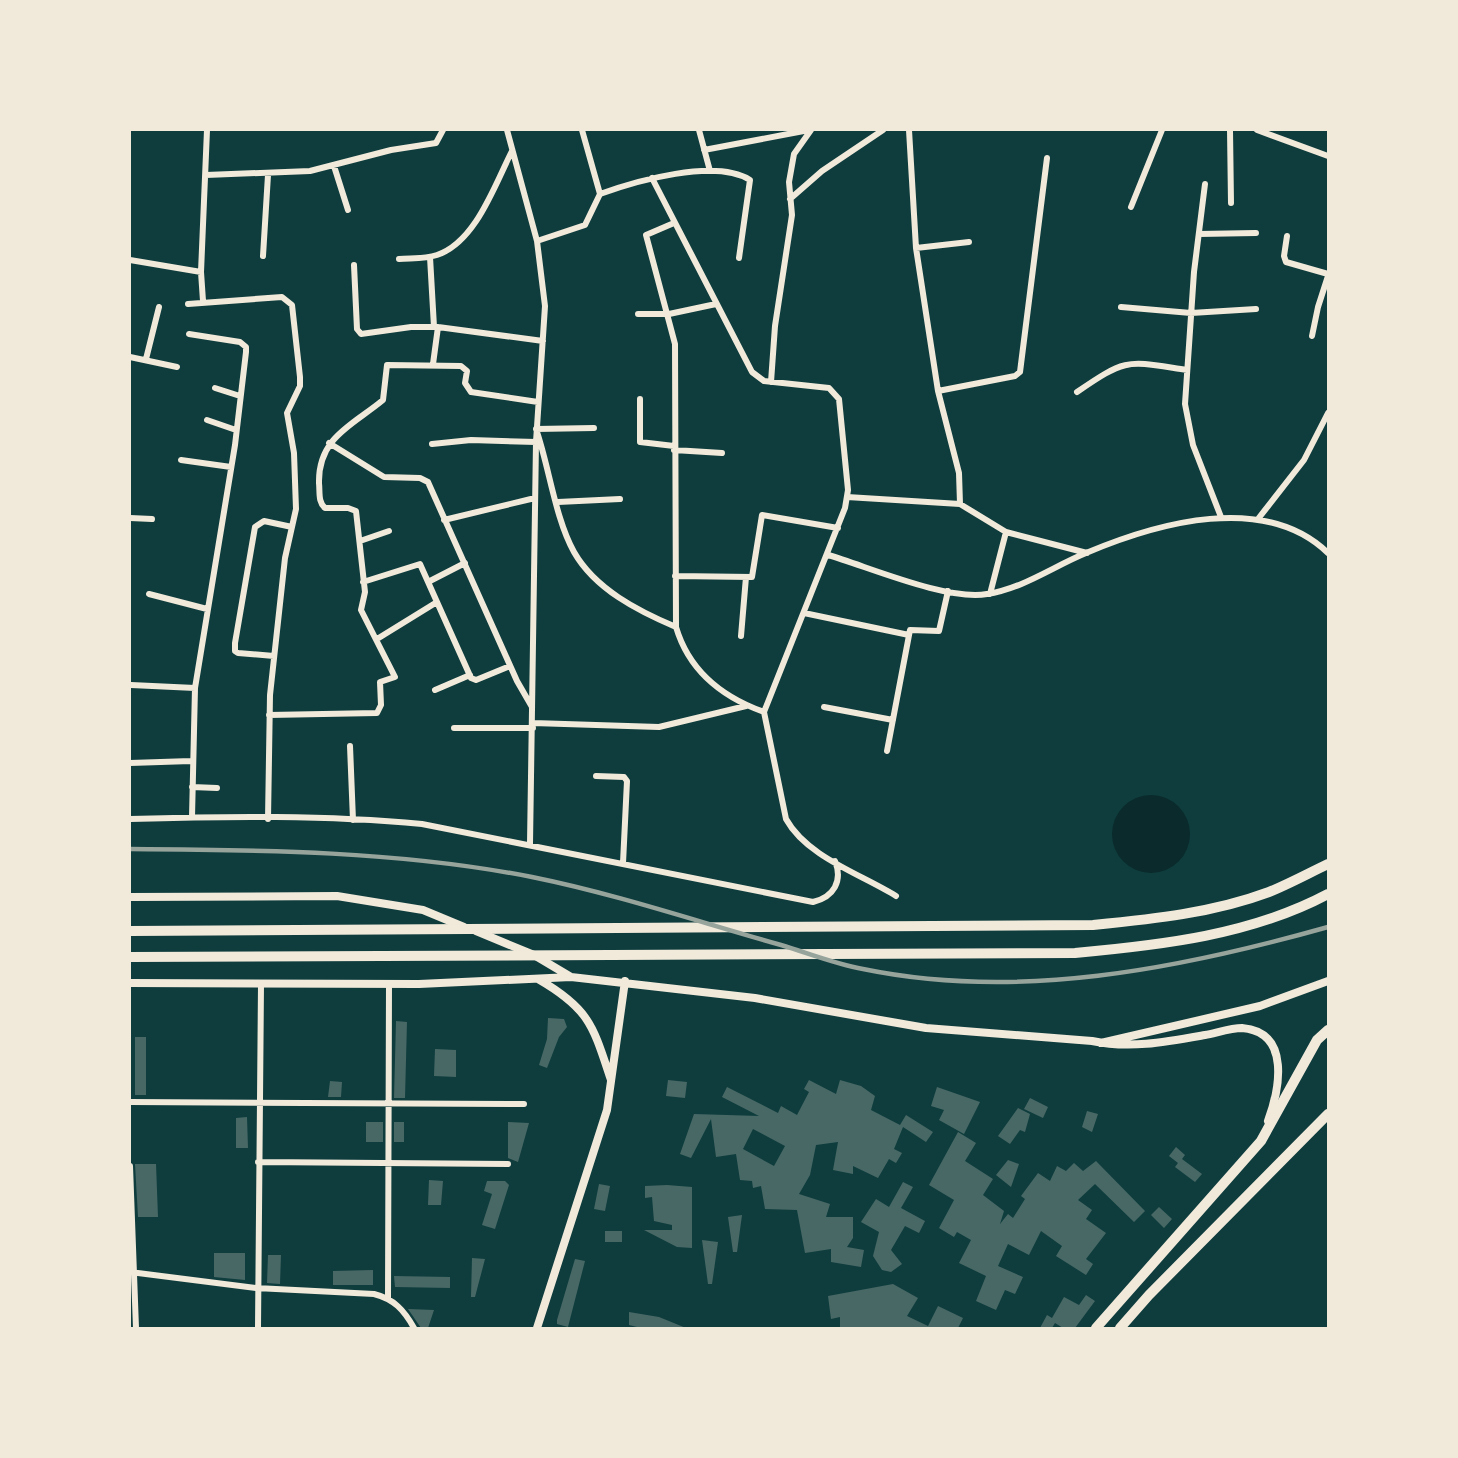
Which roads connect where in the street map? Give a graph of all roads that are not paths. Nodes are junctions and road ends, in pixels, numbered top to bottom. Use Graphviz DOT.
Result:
graph roads {
  1 [pos="207,130"];
  2 [pos="443,130"];
  3 [pos="507,130"];
  4 [pos="582,130"];
  5 [pos="699,130"];
  6 [pos="811,130"];
  7 [pos="883,130"];
  8 [pos="909,130"];
  9 [pos="1162,130"];
  10 [pos="1230,130"];
  11 [pos="1257,130"];
  12 [pos="704,150"];
  13 [pos="512,151"];
  14 [pos="1328,156"];
  15 [pos="1047,158"];
  16 [pos="334,166"];
  17 [pos="710,171"];
  18 [pos="206,175"];
  19 [pos="268,175"];
  20 [pos="652,178"];
  21 [pos="1205,184"];
  22 [pos="600,194"];
  23 [pos="790,199"];
  24 [pos="1231,203"];
  25 [pos="1131,207"];
  26 [pos="348,210"];
  27 [pos="674,223"];
  28 [pos="1256,233"];
  29 [pos="1199,234"];
  30 [pos="1287,236"];
  31 [pos="537,241"];
  32 [pos="969,242"];
  33 [pos="916,248"];
  34 [pos="263,256"];
  35 [pos="430,257"];
  36 [pos="739,258"];
  37 [pos="399,259"];
  38 [pos="130,260"];
  39 [pos="354,265"];
  40 [pos="201,272"];
  41 [pos="1328,277"];
  42 [pos="203,301"];
  43 [pos="187,304"];
  44 [pos="716,304"];
  45 [pos="159,307"];
  46 [pos="1121,307"];
  47 [pos="1256,309"];
  48 [pos="1191,313"];
  49 [pos="638,314"];
  50 [pos="669,314"];
  51 [pos="436,327"];
  52 [pos="189,334"];
  53 [pos="1312,336"];
  54 [pos="543,341"];
  55 [pos="130,357"];
  56 [pos="146,359"];
  57 [pos="433,364"];
  58 [pos="177,367"];
  59 [pos="1187,370"];
  60 [pos="771,382"];
  61 [pos="215,388"];
  62 [pos="938,391"];
  63 [pos="1077,392"];
  64 [pos="240,396"];
  65 [pos="640,399"];
  66 [pos="538,402"];
  67 [pos="1328,413"];
  68 [pos="207,420"];
  69 [pos="594,428"];
  70 [pos="537,429"];
  71 [pos="236,430"];
  72 [pos="536,442"];
  73 [pos="329,443"];
  74 [pos="432,444"];
  75 [pos="674,448"];
  76 [pos="722,453"];
  77 [pos="181,460"];
  78 [pos="231,467"];
  79 [pos="847,497"];
  80 [pos="535,498"];
  81 [pos="620,499"];
  82 [pos="558,502"];
  83 [pos="960,504"];
  84 [pos="1222,517"];
  85 [pos="130,518"];
  86 [pos="152,519"];
  87 [pos="1258,519"];
  88 [pos="444,520"];
  89 [pos="292,527"];
  90 [pos="838,528"];
  91 [pos="389,531"];
  92 [pos="1006,532"];
  93 [pos="1328,540"];
  94 [pos="360,541"];
  95 [pos="1326,551"];
  96 [pos="1087,553"];
  97 [pos="828,555"];
  98 [pos="465,563"];
  99 [pos="675,576"];
  100 [pos="746,577"];
  101 [pos="363,582"];
  102 [pos="428,582"];
  103 [pos="948,591"];
  104 [pos="149,594"];
  105 [pos="990,594"];
  106 [pos="437,602"];
  107 [pos="207,609"];
  108 [pos="804,613"];
  109 [pos="676,627"];
  110 [pos="909,635"];
  111 [pos="741,636"];
  112 [pos="377,639"];
  113 [pos="274,656"];
  114 [pos="510,666"];
  115 [pos="470,675"];
  116 [pos="131,685"];
  117 [pos="195,688"];
  118 [pos="435,690"];
  119 [pos="746,706"];
  120 [pos="824,708"];
  121 [pos="534,709"];
  122 [pos="764,712"];
  123 [pos="269,715"];
  124 [pos="893,720"];
  125 [pos="533,725"];
  126 [pos="454,728"];
  127 [pos="350,746"];
  128 [pos="887,751"];
  129 [pos="191,761"];
  130 [pos="130,763"];
  131 [pos="596,776"];
  132 [pos="192,787"];
  133 [pos="217,788"];
  134 [pos="192,817"];
  135 [pos="268,819"];
  136 [pos="130,820"];
  137 [pos="353,820"];
  138 [pos="530,844"];
  139 [pos="835,861"];
  140 [pos="623,863"];
  141 [pos="1328,864"];
  142 [pos="1328,894"];
  143 [pos="896,896"];
  144 [pos="130,897"];
  145 [pos="130,931"];
  146 [pos="130,957"];
  147 [pos="571,976"];
  148 [pos="535,978"];
  149 [pos="625,981"];
  150 [pos="1328,981"];
  151 [pos="130,983"];
  152 [pos="389,984"];
  153 [pos="261,985"];
  154 [pos="1328,1030"];
  155 [pos="1101,1043"];
  156 [pos="612,1083"];
  157 [pos="260,1101"];
  158 [pos="389,1101"];
  159 [pos="130,1102"];
  160 [pos="524,1104"];
  161 [pos="1328,1114"];
  162 [pos="1261,1141"];
  163 [pos="258,1162"];
  164 [pos="508,1164"];
  165 [pos="388,1165"];
  166 [pos="130,1166"];
  167 [pos="130,1187"];
  168 [pos="131,1272"];
  169 [pos="256,1288"];
  170 [pos="388,1298"];
  171 [pos="135,1328"];
  172 [pos="258,1328"];
  173 [pos="414,1328"];
  174 [pos="537,1328"];
  175 [pos="1096,1328"];
  176 [pos="1120,1328"];
  1 -- 18 [label="street"];
  2 -- 16 [label="street"];
  3 -- 13 [label="street"];
  4 -- 22 [label="street"];
  5 -- 12 [label="street"];
  6 -- 12 [label="street"];
  6 -- 23 [label="street"];
  7 -- 23 [label="street"];
  8 -- 33 [label="street"];
  9 -- 25 [label="street"];
  10 -- 24 [label="street"];
  11 -- 14 [label="street"];
  12 -- 17 [label="street"];
  13 -- 31 [label="street"];
  13 -- 35 [label="street"];
  15 -- 62 [label="street"];
  16 -- 19 [label="street"];
  16 -- 26 [label="street"];
  17 -- 20 [label="street"];
  17 -- 36 [label="street"];
  18 -- 19 [label="street"];
  18 -- 40 [label="street"];
  19 -- 34 [label="street"];
  20 -- 22 [label="street"];
  20 -- 27 [label="street"];
  21 -- 29 [label="street"];
  22 -- 31 [label="street"];
  23 -- 60 [label="street"];
  27 -- 44 [label="street"];
  27 -- 50 [label="street"];
  28 -- 29 [label="street"];
  29 -- 48 [label="street"];
  30 -- 41 [label="street"];
  31 -- 54 [label="street"];
  32 -- 33 [label="street"];
  33 -- 62 [label="street"];
  35 -- 37 [label="street"];
  35 -- 51 [label="street"];
  38 -- 40 [label="street"];
  39 -- 51 [label="street"];
  40 -- 42 [label="street"];
  41 -- 53 [label="street"];
  42 -- 43 [label="street"];
  42 -- 89 [label="street"];
  44 -- 50 [label="street"];
  44 -- 60 [label="street"];
  45 -- 56 [label="street"];
  46 -- 48 [label="street"];
  47 -- 48 [label="street"];
  48 -- 59 [label="street"];
  49 -- 50 [label="street"];
  50 -- 75 [label="street"];
  51 -- 54 [label="street"];
  51 -- 57 [label="street"];
  52 -- 64 [label="street"];
  54 -- 66 [label="street"];
  55 -- 56 [label="street"];
  56 -- 58 [label="street"];
  57 -- 66 [label="street"];
  57 -- 73 [label="street"];
  59 -- 63 [label="street"];
  59 -- 84 [label="street"];
  60 -- 79 [label="street"];
  61 -- 64 [label="street"];
  62 -- 83 [label="street"];
  64 -- 71 [label="street"];
  65 -- 75 [label="street"];
  66 -- 70 [label="street"];
  67 -- 87 [label="street"];
  68 -- 71 [label="street"];
  69 -- 70 [label="street"];
  70 -- 72 [label="street"];
  70 -- 82 [label="street"];
  71 -- 78 [label="street"];
  72 -- 74 [label="street"];
  72 -- 80 [label="street"];
  73 -- 88 [label="street"];
  73 -- 94 [label="street"];
  75 -- 76 [label="street"];
  75 -- 99 [label="street"];
  77 -- 78 [label="street"];
  78 -- 107 [label="street"];
  79 -- 83 [label="street"];
  79 -- 90 [label="street"];
  80 -- 88 [label="street"];
  80 -- 121 [label="street"];
  81 -- 82 [label="street"];
  82 -- 109 [label="street"];
  83 -- 92 [label="street"];
  84 -- 87 [label="street"];
  84 -- 96 [label="street"];
  85 -- 86 [label="street"];
  87 -- 95 [label="street"];
  88 -- 98 [label="street"];
  89 -- 113 [label="street"];
  89 -- 113 [label="street"];
  90 -- 97 [label="street"];
  90 -- 100 [label="street"];
  91 -- 94 [label="street"];
  92 -- 96 [label="street"];
  92 -- 105 [label="street"];
  93 -- 95 [label="street"];
  94 -- 101 [label="street"];
  96 -- 105 [label="street"];
  97 -- 103 [label="street"];
  97 -- 108 [label="street"];
  98 -- 102 [label="street"];
  98 -- 114 [label="street"];
  99 -- 100 [label="street"];
  99 -- 109 [label="street"];
  100 -- 111 [label="street"];
  101 -- 102 [label="street"];
  101 -- 112 [label="street"];
  102 -- 106 [label="street"];
  103 -- 105 [label="street"];
  103 -- 110 [label="street"];
  104 -- 107 [label="street"];
  106 -- 112 [label="street"];
  106 -- 115 [label="street"];
  107 -- 117 [label="street"];
  108 -- 110 [label="street"];
  108 -- 122 [label="street"];
  109 -- 119 [label="street"];
  110 -- 124 [label="street"];
  112 -- 123 [label="street"];
  113 -- 123 [label="street"];
  114 -- 115 [label="street"];
  114 -- 121 [label="street"];
  115 -- 118 [label="street"];
  116 -- 117 [label="street"];
  117 -- 129 [label="street"];
  119 -- 122 [label="street"];
  119 -- 125 [label="street"];
  120 -- 124 [label="street"];
  121 -- 125 [label="street"];
  122 -- 139 [label="street"];
  123 -- 135 [label="street"];
  124 -- 128 [label="street"];
  125 -- 126 [label="street"];
  125 -- 138 [label="street"];
  127 -- 137 [label="street"];
  129 -- 130 [label="street"];
  129 -- 132 [label="street"];
  131 -- 140 [label="street"];
  132 -- 133 [label="street"];
  132 -- 134 [label="street"];
  134 -- 135 [label="street"];
  134 -- 136 [label="street"];
  135 -- 137 [label="street"];
  137 -- 138 [label="street"];
  138 -- 140 [label="street"];
  139 -- 140 [label="street"];
  139 -- 143 [label="street"];
  141 -- 145 [label="highway"];
  142 -- 146 [label="highway"];
  144 -- 147 [label="street"];
  147 -- 148 [label="street"];
  147 -- 149 [label="street"];
  148 -- 152 [label="street"];
  148 -- 156 [label="street"];
  149 -- 155 [label="street"];
  149 -- 156 [label="street"];
  150 -- 155 [label="street"];
  151 -- 153 [label="street"];
  152 -- 153 [label="street"];
  152 -- 158 [label="street"];
  153 -- 157 [label="street"];
  154 -- 162 [label="highway"];
  155 -- 162 [label="street"];
  156 -- 174 [label="street"];
  157 -- 158 [label="street"];
  157 -- 159 [label="street"];
  157 -- 163 [label="street"];
  158 -- 160 [label="street"];
  158 -- 165 [label="street"];
  161 -- 176 [label="highway"];
  162 -- 175 [label="highway"];
  163 -- 165 [label="street"];
  163 -- 169 [label="street"];
  164 -- 165 [label="street"];
  165 -- 170 [label="street"];
  166 -- 167 [label="street"];
  167 -- 168 [label="street"];
  168 -- 169 [label="street"];
  168 -- 171 [label="street"];
  169 -- 170 [label="street"];
  169 -- 172 [label="street"];
  170 -- 173 [label="street"];
}
